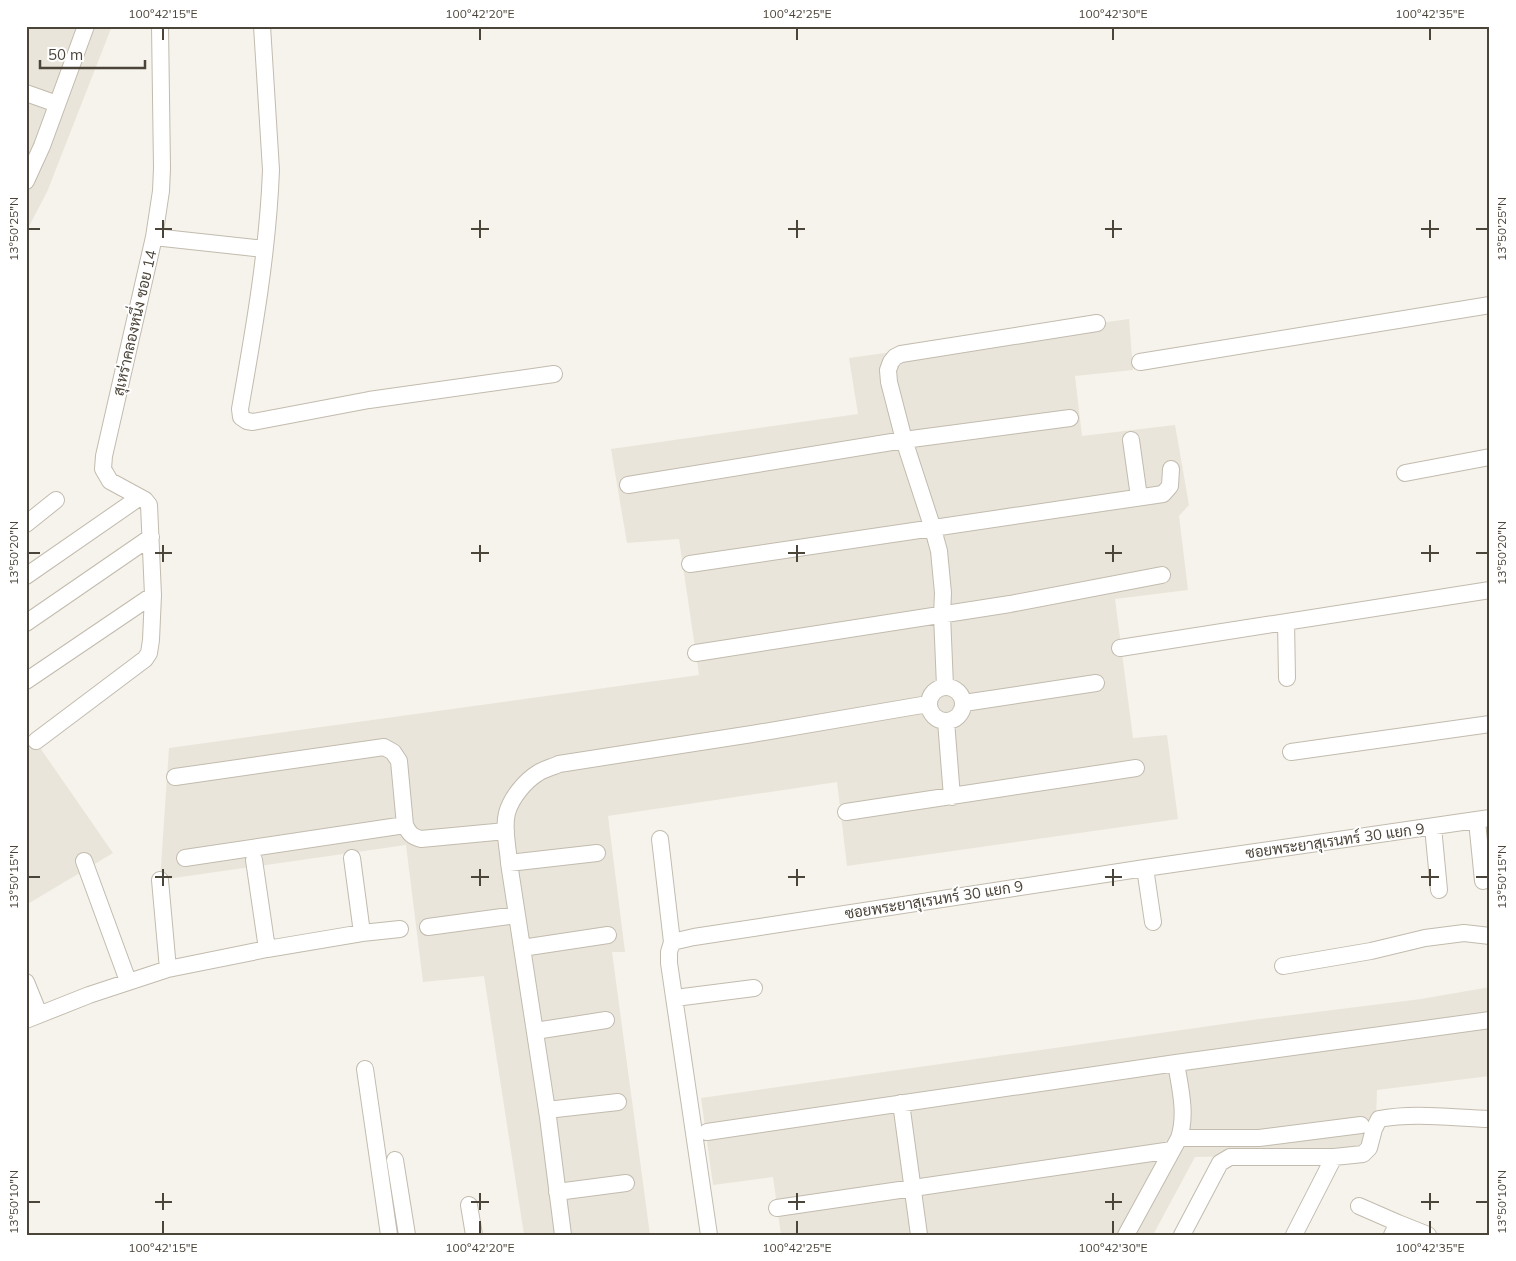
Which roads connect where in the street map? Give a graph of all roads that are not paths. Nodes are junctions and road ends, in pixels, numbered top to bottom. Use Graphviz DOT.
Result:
graph roads {
  1 [pos="86,26"];
  2 [pos="160,26"];
  3 [pos="262,26"];
  4 [pos="26,93"];
  5 [pos="57,104"];
  6 [pos="26,181"];
  7 [pos="154,237"];
  8 [pos="264,248"];
  9 [pos="1488,309"];
  10 [pos="1097,322"];
  11 [pos="1140,362"];
  12 [pos="554,374"];
  13 [pos="1070,418"];
  14 [pos="904,440"];
  15 [pos="1131,440"];
  16 [pos="1490,458"];
  17 [pos="1172,469"];
  18 [pos="1404,473"];
  19 [pos="628,485"];
  20 [pos="140,497"];
  21 [pos="1139,497"];
  22 [pos="56,500"];
  23 [pos="26,524"];
  24 [pos="933,529"];
  25 [pos="151,537"];
  26 [pos="690,564"];
  27 [pos="1162,574"];
  28 [pos="26,576"];
  29 [pos="1490,590"];
  30 [pos="153,595"];
  31 [pos="942,615"];
  32 [pos="26,622"];
  33 [pos="1286,622"];
  34 [pos="1120,648"];
  35 [pos="696,653"];
  36 [pos="1287,678"];
  37 [pos="26,680"];
  38 [pos="1096,683"];
  39 [pos="945,686"];
  40 [pos="964,703"];
  41 [pos="928,704"];
  42 [pos="946,721"];
  43 [pos="1490,724"];
  44 [pos="36,741"];
  45 [pos="1291,752"];
  46 [pos="1136,768"];
  47 [pos="175,777"];
  48 [pos="952,797"];
  49 [pos="846,812"];
  50 [pos="1483,819"];
  51 [pos="405,825"];
  52 [pos="1433,827"];
  53 [pos="506,830"];
  54 [pos="660,839"];
  55 [pos="597,853"];
  56 [pos="185,858"];
  57 [pos="352,858"];
  58 [pos="254,860"];
  59 [pos="84,861"];
  60 [pos="509,863"];
  61 [pos="1145,868"];
  62 [pos="160,880"];
  63 [pos="1483,881"];
  64 [pos="1439,890"];
  65 [pos="517,915"];
  66 [pos="1153,922"];
  67 [pos="428,927"];
  68 [pos="400,929"];
  69 [pos="362,933"];
  70 [pos="608,935"];
  71 [pos="1490,936"];
  72 [pos="672,942"];
  73 [pos="522,948"];
  74 [pos="267,949"];
  75 [pos="1283,966"];
  76 [pos="168,969"];
  77 [pos="128,981"];
  78 [pos="26,982"];
  79 [pos="754,988"];
  80 [pos="675,998"];
  81 [pos="33,1017"];
  82 [pos="606,1020"];
  83 [pos="1490,1020"];
  84 [pos="535,1031"];
  85 [pos="1176,1063"];
  86 [pos="365,1069"];
  87 [pos="618,1102"];
  88 [pos="901,1103"];
  89 [pos="547,1110"];
  90 [pos="1490,1119"];
  91 [pos="1360,1125"];
  92 [pos="707,1132"];
  93 [pos="1175,1144"];
  94 [pos="1334,1156"];
  95 [pos="395,1160"];
  96 [pos="626,1183"];
  97 [pos="914,1188"];
  98 [pos="557,1192"];
  99 [pos="469,1205"];
  100 [pos="1359,1206"];
  101 [pos="777,1208"];
  102 [pos="1395,1229"];
  103 [pos="389,1235"];
  104 [pos="407,1235"];
  105 [pos="474,1235"];
  106 [pos="563,1235"];
  107 [pos="709,1235"];
  108 [pos="919,1235"];
  109 [pos="1126,1235"];
  110 [pos="1182,1235"];
  111 [pos="1294,1235"];
  112 [pos="1428,1235"];
  1 -- 5 [label="street"];
  2 -- 7 [label="street, สุเหร่าคลองหนึ่ง ซอย 14"];
  3 -- 8 [label="street"];
  4 -- 5 [label="street"];
  5 -- 6 [label="street"];
  7 -- 8 [label="street"];
  7 -- 20 [label="street, สุเหร่าคลองหนึ่ง ซอย 14"];
  8 -- 12 [label="street"];
  9 -- 11 [label="street"];
  10 -- 14 [label="street"];
  13 -- 14 [label="street"];
  14 -- 19 [label="street"];
  14 -- 24 [label="street"];
  15 -- 21 [label="street"];
  16 -- 18 [label="street"];
  17 -- 21 [label="street"];
  20 -- 25 [label="street"];
  20 -- 28 [label="street"];
  21 -- 24 [label="street"];
  22 -- 23 [label="street"];
  24 -- 26 [label="street"];
  24 -- 31 [label="street"];
  25 -- 30 [label="street"];
  25 -- 32 [label="street"];
  27 -- 31 [label="street"];
  29 -- 33 [label="street"];
  30 -- 37 [label="street"];
  30 -- 44 [label="street"];
  31 -- 35 [label="street"];
  31 -- 39 [label="street"];
  33 -- 34 [label="street"];
  33 -- 36 [label="street"];
  38 -- 40 [label="street"];
  39 -- 40 [label="street"];
  39 -- 41 [label="street"];
  40 -- 42 [label="street"];
  41 -- 42 [label="street"];
  41 -- 53 [label="street"];
  42 -- 48 [label="street"];
  43 -- 45 [label="street"];
  46 -- 48 [label="street"];
  47 -- 51 [label="street"];
  48 -- 49 [label="street"];
  50 -- 52 [label="street, ซอยพระยาสุเรนทร์ 30 แยก 9"];
  50 -- 63 [label="street"];
  51 -- 53 [label="street"];
  51 -- 56 [label="street"];
  52 -- 61 [label="street, ซอยพระยาสุเรนทร์ 30 แยก 9"];
  52 -- 64 [label="street"];
  53 -- 60 [label="street"];
  54 -- 72 [label="street"];
  55 -- 60 [label="street"];
  57 -- 69 [label="street"];
  58 -- 74 [label="street"];
  59 -- 77 [label="street"];
  60 -- 65 [label="street"];
  61 -- 66 [label="street"];
  61 -- 72 [label="street, ซอยพระยาสุเรนทร์ 30 แยก 9"];
  62 -- 76 [label="street"];
  65 -- 67 [label="street"];
  65 -- 73 [label="street"];
  68 -- 69 [label="street"];
  69 -- 74 [label="street"];
  70 -- 73 [label="street"];
  71 -- 75 [label="street"];
  72 -- 80 [label="street"];
  73 -- 84 [label="street"];
  74 -- 76 [label="street"];
  76 -- 77 [label="street"];
  77 -- 81 [label="street"];
  78 -- 81 [label="street"];
  79 -- 80 [label="street"];
  80 -- 107 [label="street"];
  82 -- 84 [label="street"];
  83 -- 85 [label="street"];
  84 -- 89 [label="street"];
  85 -- 88 [label="street"];
  85 -- 93 [label="street"];
  86 -- 103 [label="street"];
  87 -- 89 [label="street"];
  88 -- 92 [label="street"];
  88 -- 97 [label="street"];
  89 -- 98 [label="street"];
  90 -- 94 [label="street"];
  91 -- 93 [label="street"];
  93 -- 97 [label="street"];
  93 -- 109 [label="street"];
  94 -- 110 [label="street"];
  94 -- 111 [label="street"];
  95 -- 104 [label="street"];
  96 -- 98 [label="street"];
  97 -- 101 [label="street"];
  97 -- 108 [label="street"];
  98 -- 106 [label="street"];
  99 -- 105 [label="street"];
  100 -- 102 [label="street"];
  102 -- 112 [label="street"];
}
